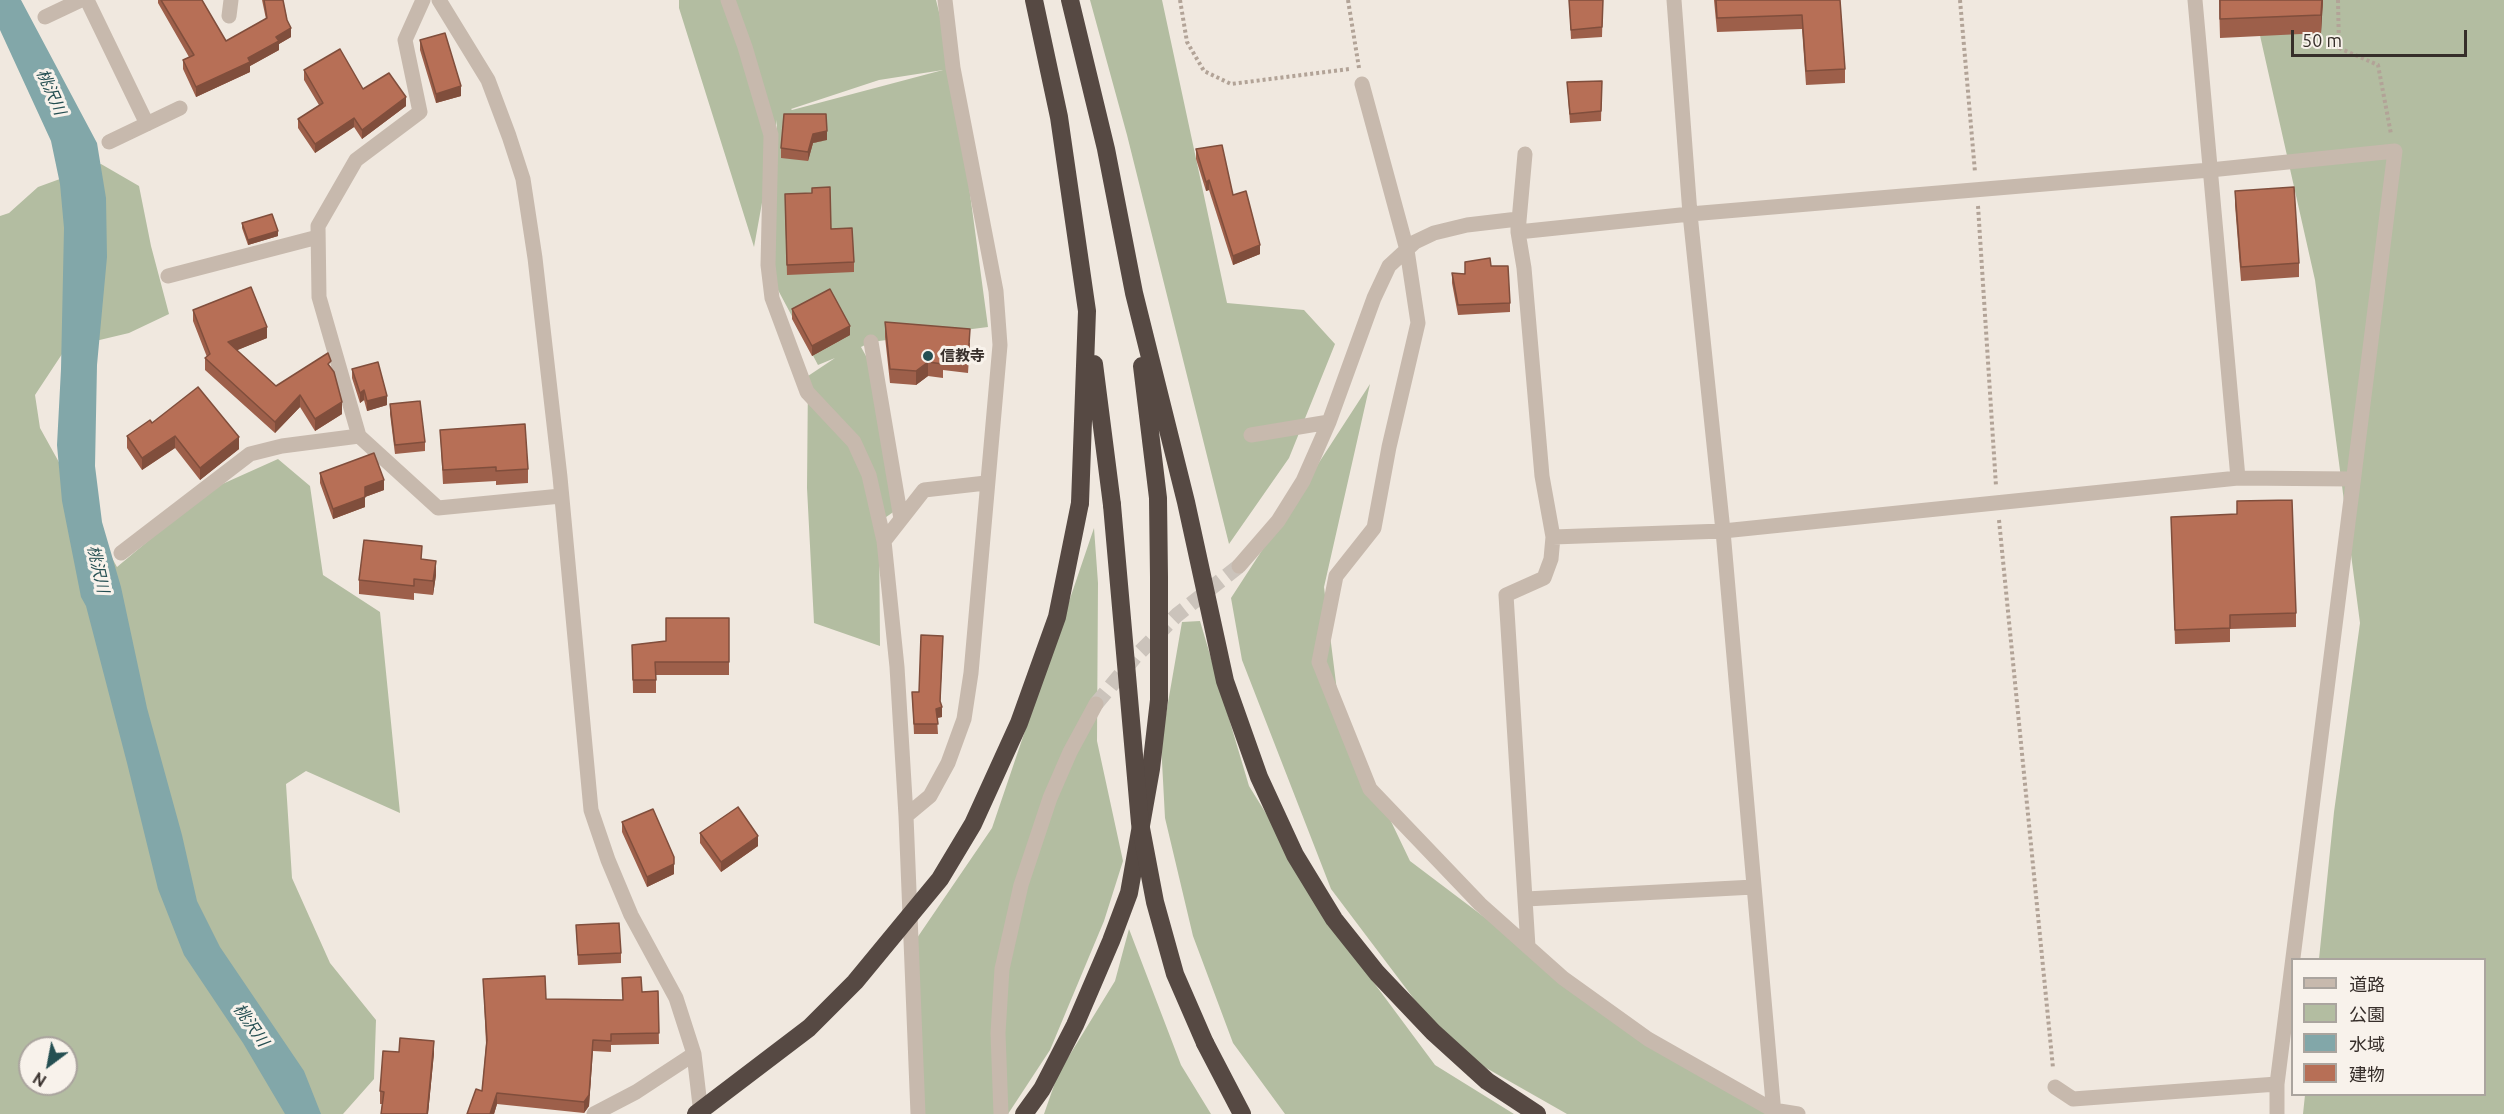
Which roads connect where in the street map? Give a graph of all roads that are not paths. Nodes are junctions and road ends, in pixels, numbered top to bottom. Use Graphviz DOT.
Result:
graph roads {
  1 [pos="81,0"];
  2 [pos="87,0"];
  3 [pos="231,0"];
  4 [pos="423,0"];
  5 [pos="440,0"];
  6 [pos="728,0"];
  7 [pos="945,0"];
  8 [pos="1034,0"];
  9 [pos="1070,0"];
  10 [pos="1674,0"];
  11 [pos="2195,0"];
  12 [pos="229,16"];
  13 [pos="45,17"];
  14 [pos="1362,84"];
  15 [pos="180,108"];
  16 [pos="147,124"];
  17 [pos="109,142"];
  18 [pos="1525,154"];
  19 [pos="2210,170"];
  20 [pos="1690,214"];
  21 [pos="1518,232"];
  22 [pos="318,237"];
  23 [pos="1407,250"];
  24 [pos="168,276"];
  25 [pos="1134,293"];
  26 [pos="1087,311"];
  27 [pos="871,342"];
  28 [pos="1329,422"];
  29 [pos="1251,435"];
  30 [pos="359,436"];
  31 [pos="2238,478"];
  32 [pos="2352,479"];
  33 [pos="986,483"];
  34 [pos="561,496"];
  35 [pos="901,519"];
  36 [pos="1723,531"];
  37 [pos="1552,537"];
  38 [pos="884,542"];
  39 [pos="121,553"];
  40 [pos="1239,566"];
  41 [pos="1096,704"];
  42 [pos="906,816"];
  43 [pos="1754,886"];
  44 [pos="1526,899"];
  45 [pos="1528,946"];
  46 [pos="2293,958"];
  47 [pos="2291,971"];
  48 [pos="694,1054"];
  49 [pos="2277,1084"];
  50 [pos="2055,1087"];
  51 [pos="1774,1112"];
  52 [pos="594,1114"];
  53 [pos="696,1114"];
  54 [pos="701,1114"];
  55 [pos="918,1114"];
  56 [pos="1001,1114"];
  57 [pos="1024,1114"];
  58 [pos="1242,1114"];
  59 [pos="1537,1114"];
  60 [pos="1798,1114"];
  61 [pos="2277,1114"];
  1 -- 13 [label="street"];
  2 -- 16 [label="street"];
  3 -- 12 [label="street"];
  4 -- 22 [label="street"];
  5 -- 34 [label="street"];
  6 -- 38 [label="street"];
  7 -- 33 [label="street"];
  8 -- 26 [label="highway"];
  9 -- 25 [label="highway"];
  10 -- 20 [label="street"];
  11 -- 19 [label="street"];
  14 -- 23 [label="street"];
  15 -- 16 [label="street"];
  16 -- 17 [label="street"];
  18 -- 21 [label="street"];
  19 -- 20 [label="street"];
  19 -- 31 [label="street"];
  19 -- 32 [label="street"];
  20 -- 21 [label="street"];
  20 -- 36 [label="street"];
  21 -- 23 [label="street"];
  21 -- 37 [label="street"];
  22 -- 24 [label="street"];
  22 -- 30 [label="street"];
  23 -- 28 [label="street"];
  23 -- 45 [label="street"];
  25 -- 57 [label="highway"];
  25 -- 59 [label="highway"];
  26 -- 53 [label="highway, bridge"];
  26 -- 58 [label="highway, bridge"];
  27 -- 35 [label="street"];
  28 -- 29 [label="street"];
  28 -- 40 [label="street"];
  30 -- 34 [label="street"];
  30 -- 39 [label="street"];
  31 -- 32 [label="street"];
  31 -- 36 [label="street"];
  32 -- 46 [label="street"];
  33 -- 35 [label="street"];
  33 -- 42 [label="street"];
  34 -- 48 [label="street"];
  35 -- 38 [label="street"];
  36 -- 37 [label="street"];
  36 -- 43 [label="street"];
  37 -- 44 [label="street"];
  38 -- 42 [label="street"];
  41 -- 56 [label="street"];
  42 -- 55 [label="street"];
  43 -- 44 [label="street"];
  43 -- 51 [label="street"];
  44 -- 45 [label="street"];
  45 -- 51 [label="street"];
  47 -- 49 [label="street"];
  48 -- 52 [label="street"];
  48 -- 54 [label="street"];
  49 -- 50 [label="street"];
  49 -- 61 [label="street"];
  51 -- 60 [label="street"];
}
